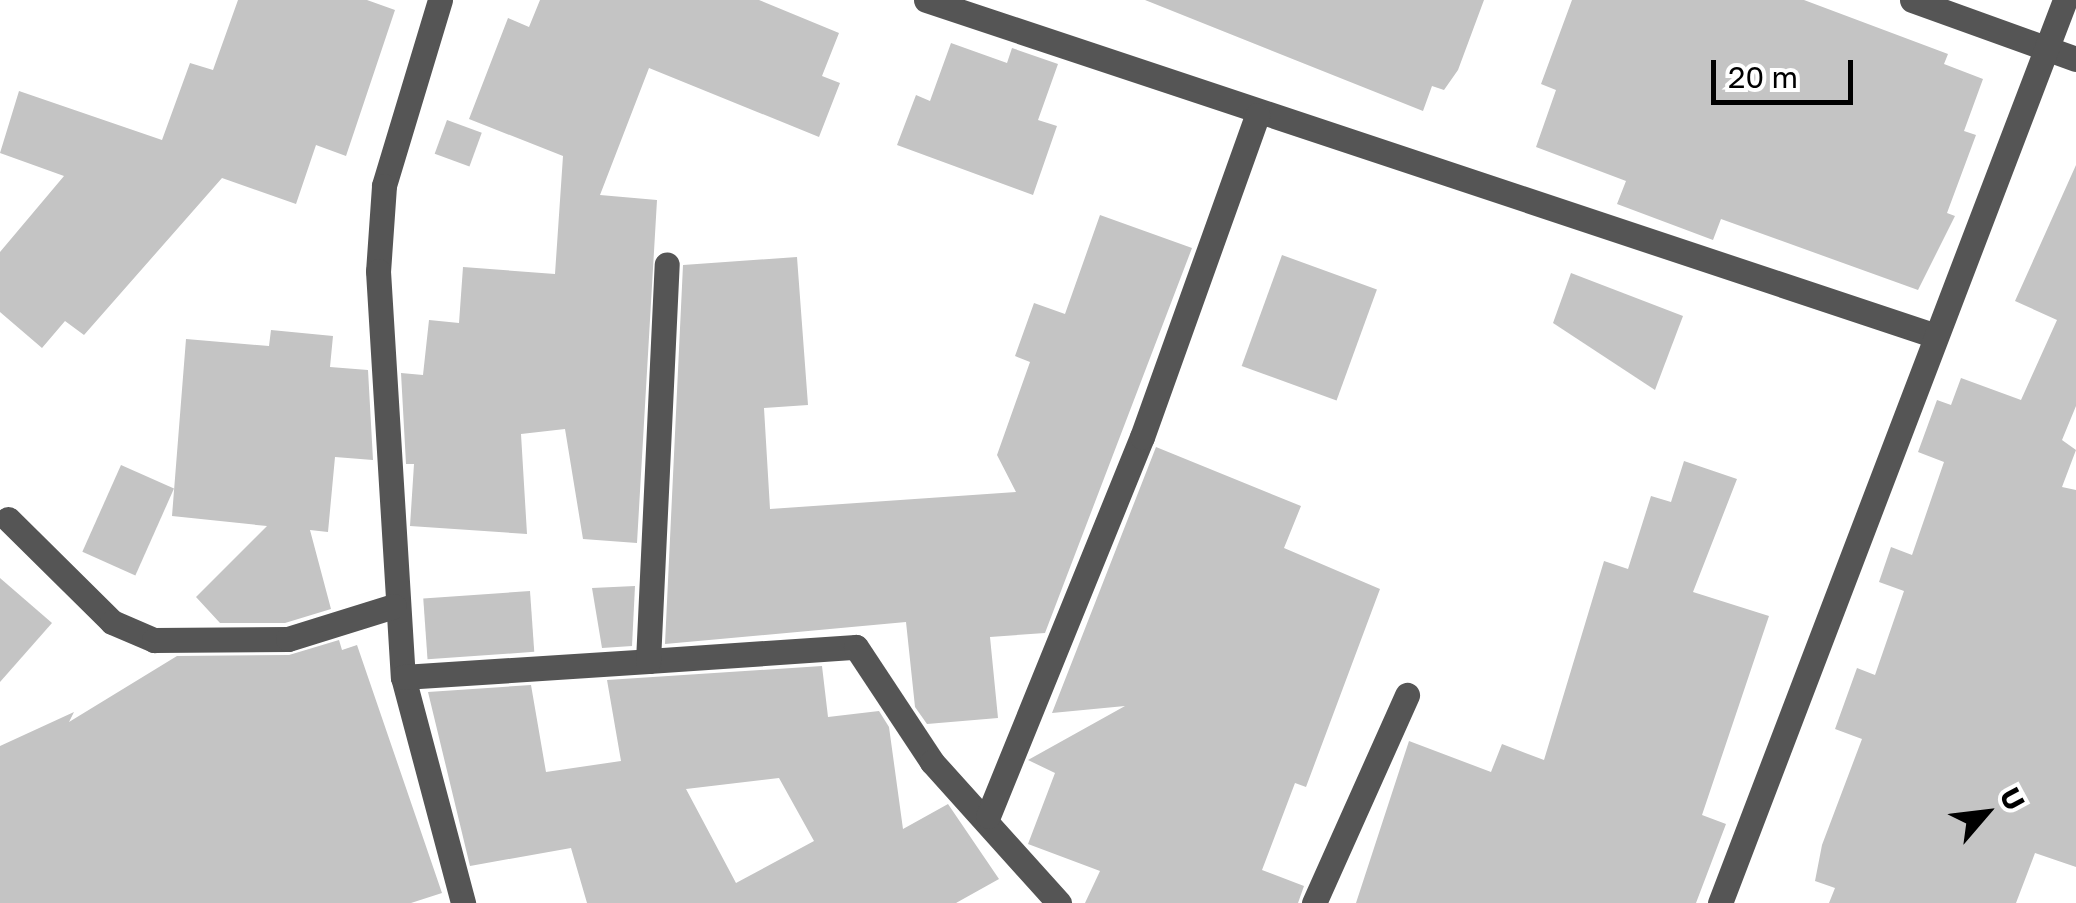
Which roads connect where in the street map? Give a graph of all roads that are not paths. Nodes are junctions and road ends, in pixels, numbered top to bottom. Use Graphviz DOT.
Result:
graph roads {
  1 [pos="440,0"];
  2 [pos="926,0"];
  3 [pos="1912,0"];
  4 [pos="2066,0"];
  5 [pos="2064,54"];
  6 [pos="1257,115"];
  7 [pos="668,264"];
  8 [pos="1936,336"];
  9 [pos="8,520"];
  10 [pos="394,606"];
  11 [pos="648,662"];
  12 [pos="403,677"];
  13 [pos="1407,694"];
  14 [pos="988,816"];
  15 [pos="463,903"];
  16 [pos="1059,903"];
  17 [pos="1314,903"];
  18 [pos="1720,903"];
  1 -- 10 [label="street"];
  2 -- 6 [label="street"];
  3 -- 5 [label="street"];
  4 -- 5 [label="street"];
  5 -- 8 [label="street"];
  6 -- 8 [label="street"];
  6 -- 14 [label="street"];
  7 -- 11 [label="street"];
  8 -- 18 [label="street"];
  9 -- 10 [label="street"];
  10 -- 12 [label="street"];
  11 -- 12 [label="street"];
  11 -- 14 [label="street"];
  12 -- 15 [label="street"];
  13 -- 17 [label="street"];
  14 -- 16 [label="street"];
}
